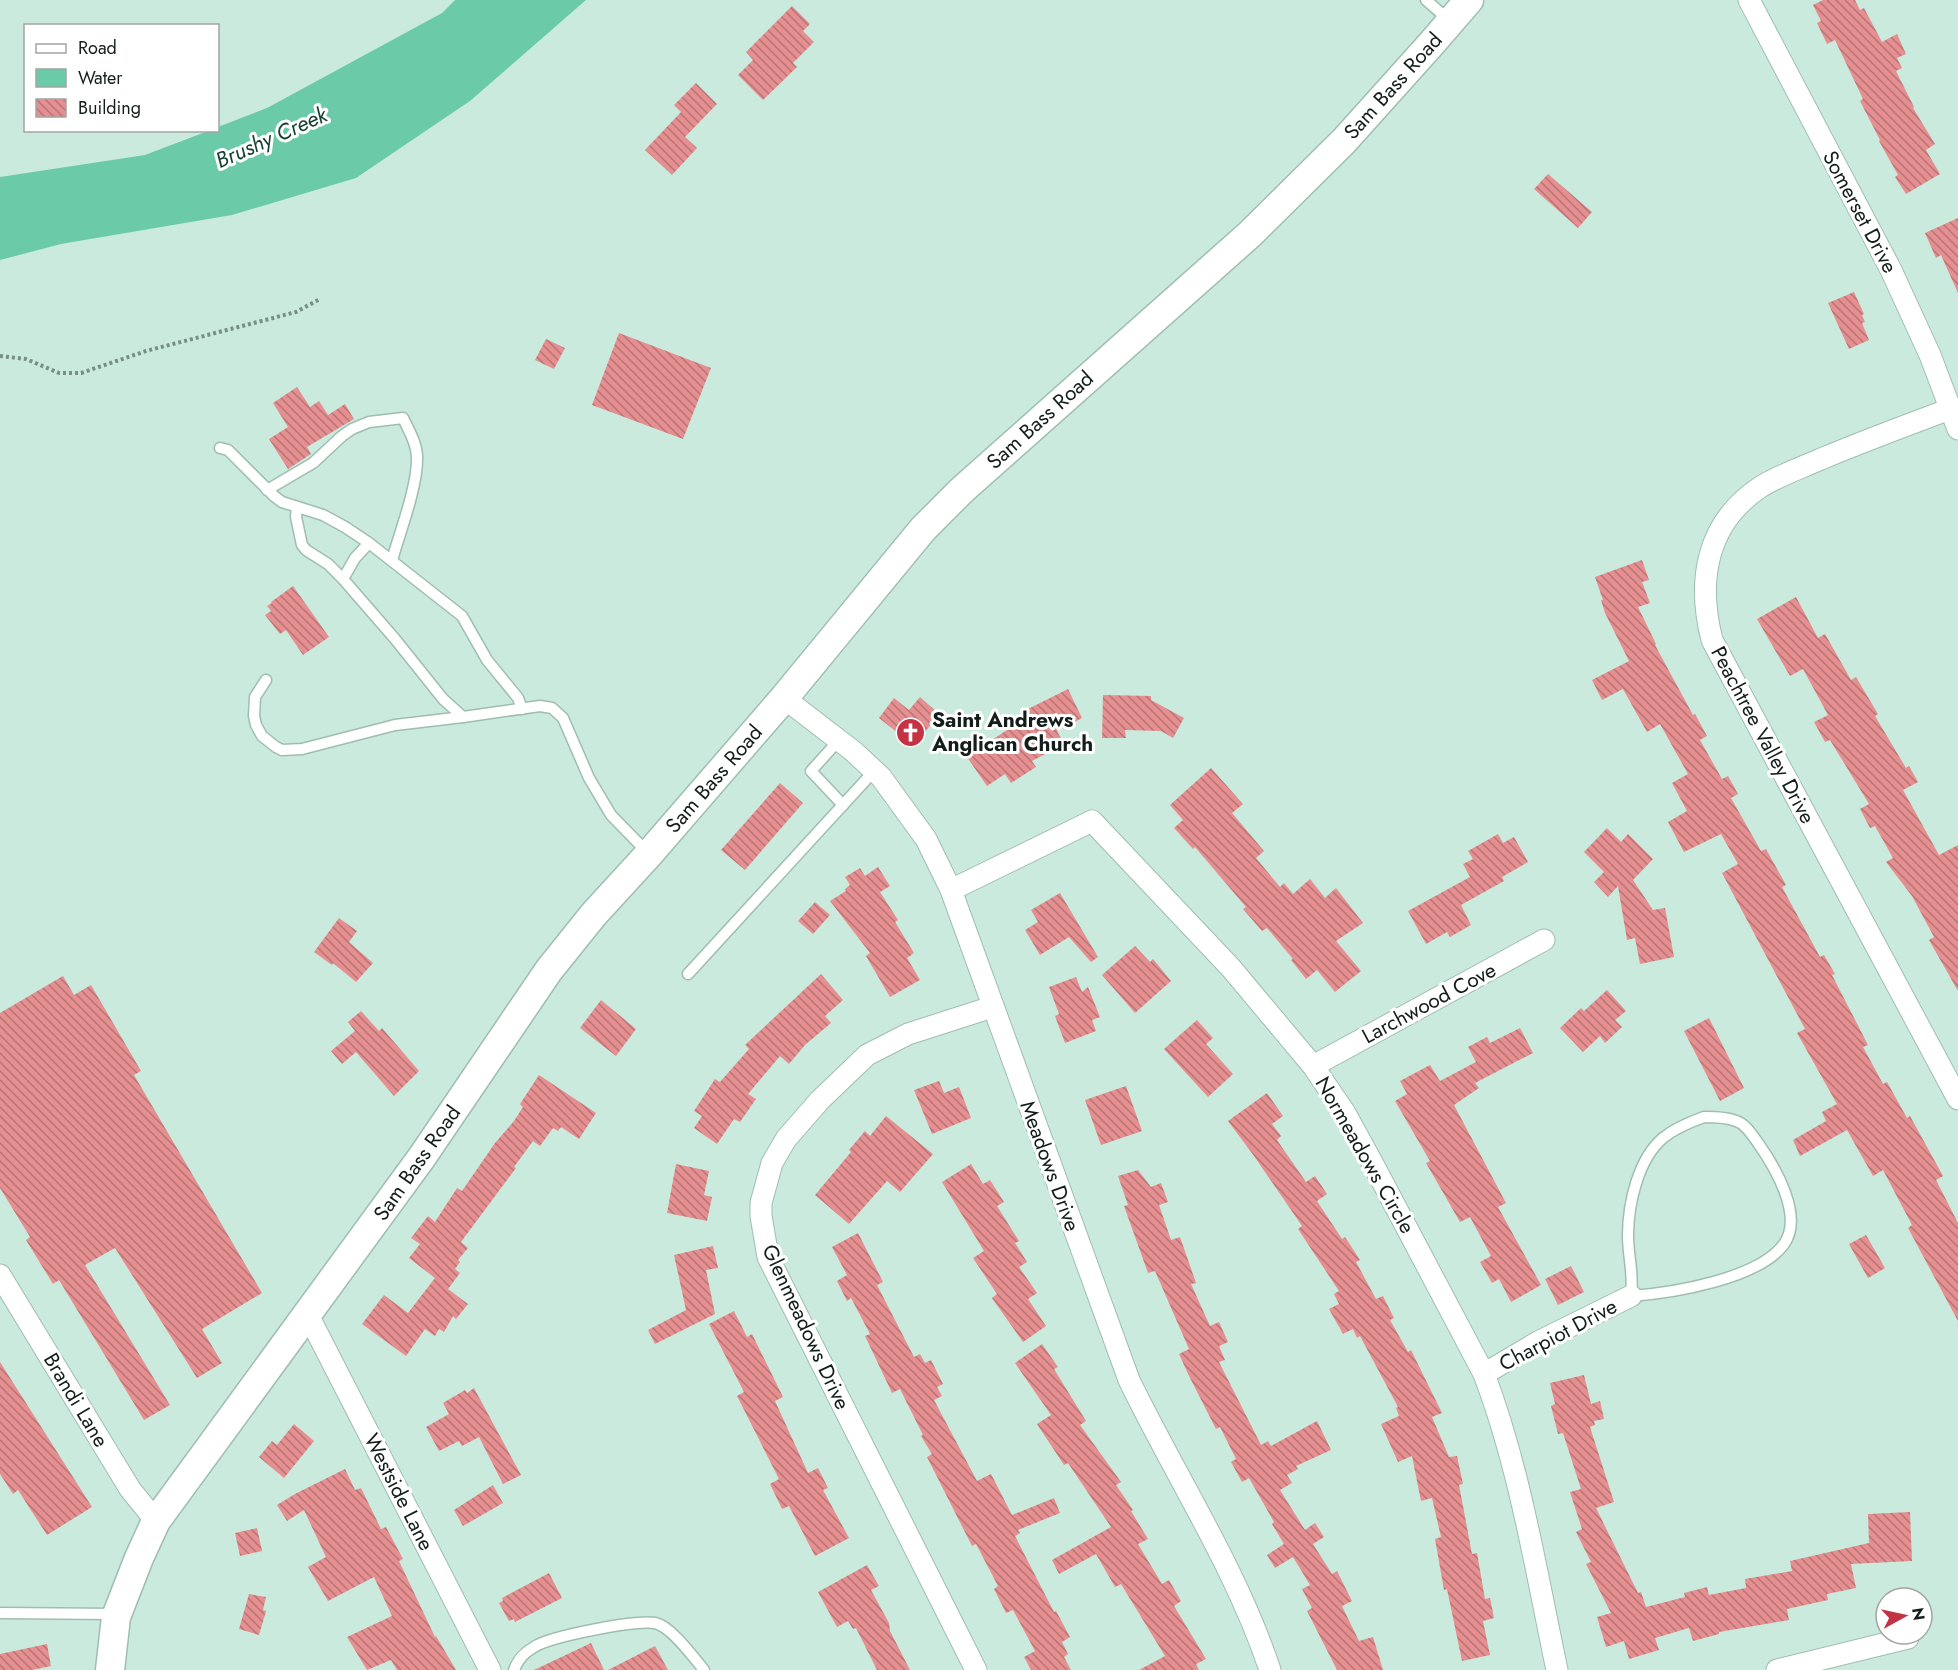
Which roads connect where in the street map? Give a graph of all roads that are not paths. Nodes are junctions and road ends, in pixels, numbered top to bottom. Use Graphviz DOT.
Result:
graph roads {
  1 [pos="1426,0"];
  2 [pos="1469,0"];
  3 [pos="1749,0"];
  4 [pos="1450,22"];
  5 [pos="1950,409"];
  6 [pos="1958,429"];
  7 [pos="220,448"];
  8 [pos="267,490"];
  9 [pos="297,507"];
  10 [pos="369,543"];
  11 [pos="392,560"];
  12 [pos="343,579"];
  13 [pos="266,680"];
  14 [pos="784,698"];
  15 [pos="522,709"];
  16 [pos="463,717"];
  17 [pos="839,740"];
  18 [pos="874,771"];
  19 [pos="843,805"];
  20 [pos="649,854"];
  21 [pos="951,890"];
  22 [pos="1544,940"];
  23 [pos="688,974"];
  24 [pos="992,1006"];
  25 [pos="1313,1066"];
  26 [pos="1958,1099"];
  27 [pos="0,1275"];
  28 [pos="1631,1296"];
  29 [pos="308,1315"];
  30 [pos="1484,1374"];
  31 [pos="156,1521"];
  32 [pos="0,1613"];
  33 [pos="117,1614"];
  34 [pos="1878,1646"];
  35 [pos="1801,1667"];
  36 [pos="110,1670"];
  37 [pos="490,1670"];
  38 [pos="514,1670"];
  39 [pos="704,1670"];
  40 [pos="976,1670"];
  41 [pos="1270,1670"];
  42 [pos="1557,1670"];
  43 [pos="1777,1670"];
  1 -- 4 [label="lane"];
  2 -- 4 [label="main road, Sam Bass Road"];
  3 -- 5 [label="street, Somerset Drive"];
  4 -- 14 [label="main road, Sam Bass Road"];
  5 -- 6 [label="street, Somerset Drive"];
  5 -- 26 [label="street, Peachtree Valley Drive"];
  7 -- 8 [label="lane"];
  8 -- 9 [label="lane"];
  8 -- 11 [label="lane"];
  9 -- 10 [label="lane"];
  9 -- 12 [label="lane"];
  10 -- 11 [label="lane"];
  10 -- 12 [label="lane"];
  11 -- 15 [label="lane"];
  12 -- 16 [label="lane"];
  13 -- 16 [label="lane"];
  14 -- 17 [label="street, Meadows Drive"];
  14 -- 20 [label="main road, Sam Bass Road"];
  15 -- 16 [label="lane"];
  15 -- 20 [label="lane"];
  17 -- 18 [label="street, Meadows Drive"];
  17 -- 19 [label="lane"];
  18 -- 19 [label="lane"];
  18 -- 21 [label="street, Meadows Drive"];
  19 -- 23 [label="lane"];
  20 -- 29 [label="main road, Sam Bass Road"];
  21 -- 24 [label="street, Meadows Drive"];
  21 -- 25 [label="street, Normeadows Circle"];
  22 -- 25 [label="street, Larchwood Cove"];
  24 -- 40 [label="street, Glenmeadows Drive"];
  24 -- 41 [label="street, Meadows Drive"];
  25 -- 30 [label="street, Normeadows Circle"];
  27 -- 31 [label="street, Brandi Lane"];
  28 -- 28 [label="lane"];
  28 -- 30 [label="street, Charpiot Drive"];
  29 -- 31 [label="main road, Sam Bass Road"];
  29 -- 37 [label="street, Westside Lane"];
  30 -- 42 [label="street, Normeadows Circle"];
  31 -- 33 [label="main road, Sam Bass Road"];
  32 -- 33 [label="lane"];
  33 -- 36 [label="main road, Sam Bass Road"];
  34 -- 35 [label="street"];
  35 -- 43 [label="street"];
  38 -- 39 [label="lane"];
}
